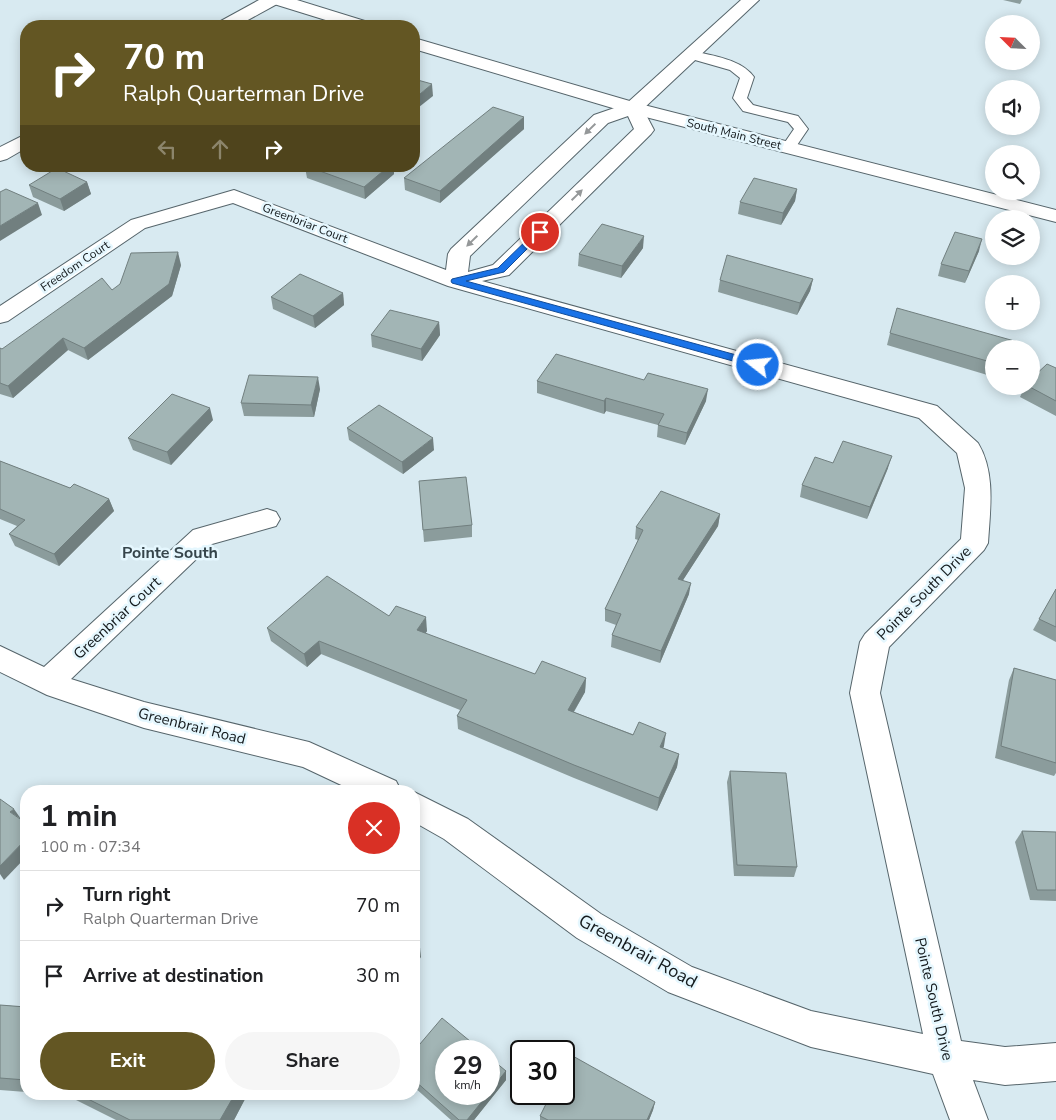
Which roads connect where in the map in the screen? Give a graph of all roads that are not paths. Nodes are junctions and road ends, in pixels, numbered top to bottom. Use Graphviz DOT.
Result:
graph roads {
  1 [pos="272,0"];
  2 [pos="280,0"];
  3 [pos="751,0"];
  4 [pos="236,20"];
  5 [pos="343,20"];
  6 [pos="420,44"];
  7 [pos="693,55"];
  8 [pos="633,108"];
  9 [pos="20,143"];
  10 [pos="788,148"];
  11 [pos="0,155"];
  12 [pos="1056,216"];
  13 [pos="152,220"];
  14 [pos="456,281"];
  15 [pos="0,316"];
  16 [pos="268,519"];
  17 [pos="0,658"];
  18 [pos="47,683"];
  19 [pos="372,785"];
  20 [pos="420,809"];
  21 [pos="946,1058"];
  22 [pos="1056,1062"];
  23 [pos="969,1120"];
  1 -- 4 [label="street"];
  2 -- 5 [label="street"];
  3 -- 7 [label="street"];
  6 -- 8 [label="street, South Main Street"];
  7 -- 8 [label="street"];
  7 -- 10 [label="lane"];
  8 -- 10 [label="street, South Main Street"];
  8 -- 14 [label="street, one-way"];
  14 -- 8 [label="street, one-way"];
  9 -- 11 [label="street"];
  10 -- 12 [label="street, South Main Street"];
  13 -- 14 [label="street, Greenbriar Court"];
  13 -- 15 [label="street, Freedom Court"];
  14 -- 21 [label="street, Pointe South Drive"];
  16 -- 18 [label="street, Greenbriar Court"];
  17 -- 18 [label="street, Greenbrair Road"];
  18 -- 19 [label="street, Greenbrair Road"];
  20 -- 21 [label="street, Greenbrair Road"];
  21 -- 22 [label="street, Greenbrair Road"];
  21 -- 23 [label="street, Pointe South Drive"];
}
